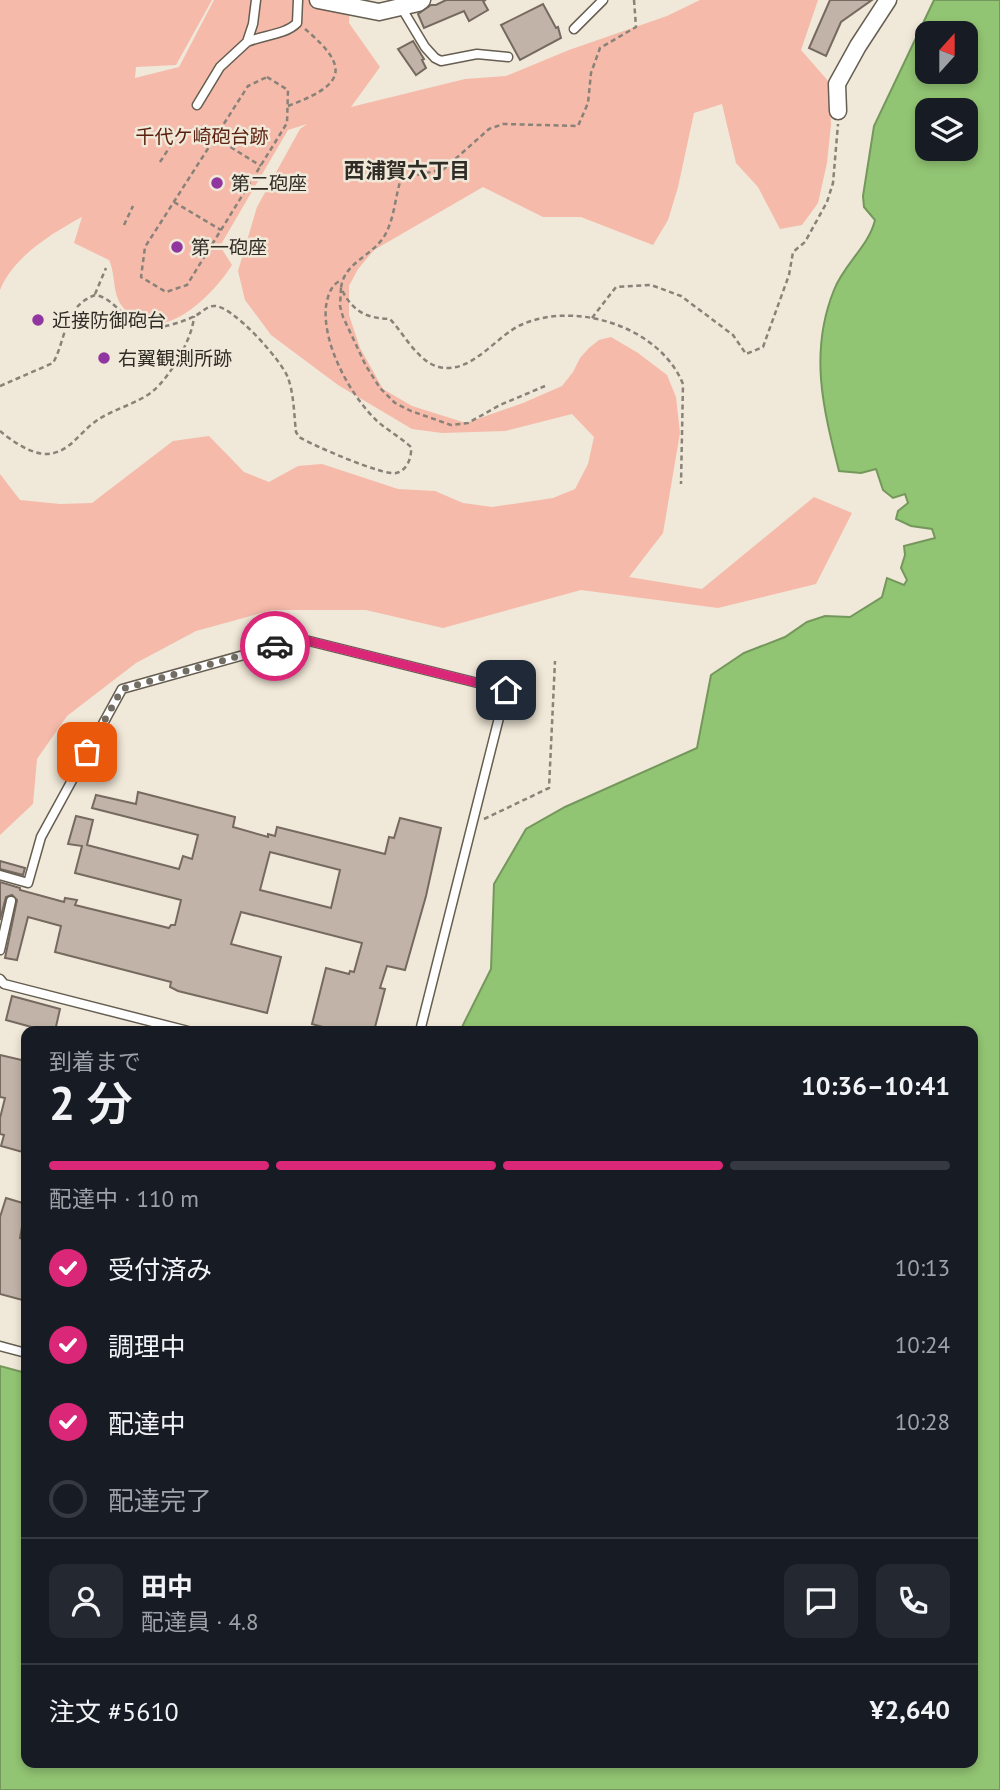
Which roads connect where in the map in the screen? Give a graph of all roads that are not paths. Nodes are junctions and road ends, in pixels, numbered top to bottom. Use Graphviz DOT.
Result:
graph roads {
  1 [pos="256,0"];
  2 [pos="298,0"];
  3 [pos="318,0"];
  4 [pos="422,0"];
  5 [pos="603,0"];
  6 [pos="888,0"];
  7 [pos="401,7"];
  8 [pos="574,29"];
  9 [pos="247,42"];
  10 [pos="508,57"];
  11 [pos="197,104"];
  12 [pos="838,111"];
  13 [pos="0,875"];
  14 [pos="10,901"];
  15 [pos="3,921"];
  16 [pos="0,950"];
  17 [pos="0,979"];
  18 [pos="168,1026"];
  19 [pos="421,1026"];
  20 [pos="0,1346"];
  21 [pos="21,1352"];
  1 -- 9 [label="lane"];
  2 -- 9 [label="lane"];
  3 -- 7 [label="street"];
  4 -- 7 [label="street"];
  5 -- 8 [label="lane"];
  6 -- 12 [label="street"];
  7 -- 10 [label="lane"];
  9 -- 11 [label="lane"];
  13 -- 19 [label="lane"];
  14 -- 15 [label="lane"];
  15 -- 16 [label="lane"];
  17 -- 18 [label="lane"];
  20 -- 21 [label="lane"];
}
